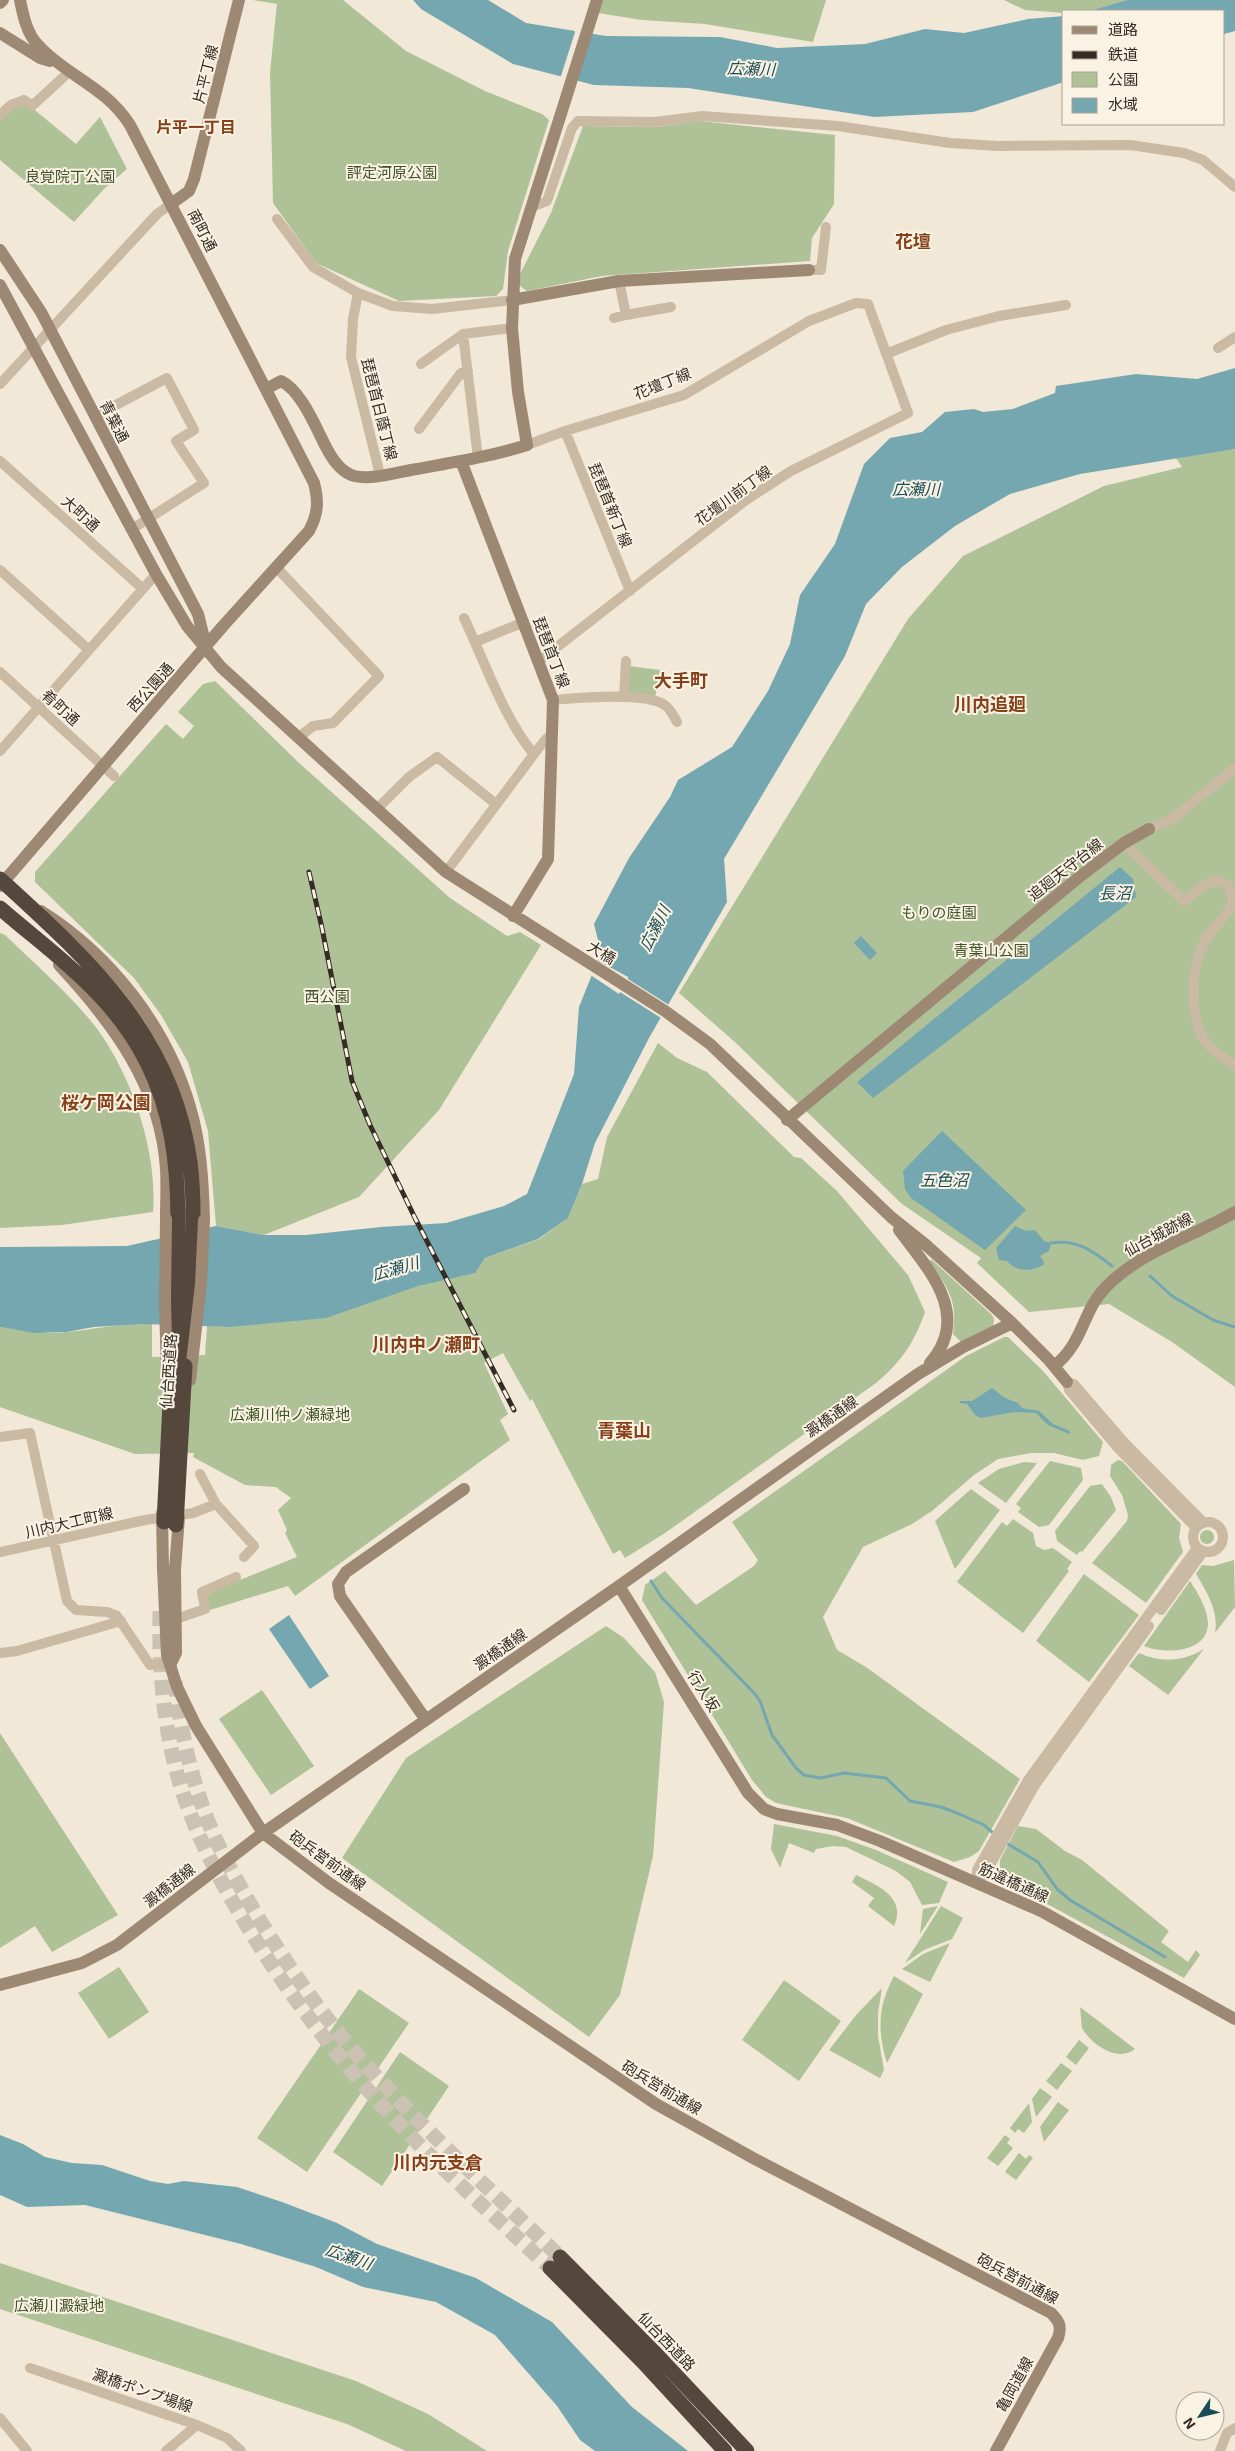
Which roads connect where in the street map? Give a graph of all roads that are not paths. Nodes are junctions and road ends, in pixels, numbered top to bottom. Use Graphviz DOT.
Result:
graph roads {
  1 [pos="3,0"];
  2 [pos="20,0"];
  3 [pos="240,0"];
  4 [pos="597,0"];
  5 [pos="0,3"];
  6 [pos="0,33"];
  7 [pos="64,67"];
  8 [pos="0,116"];
  9 [pos="1235,187"];
  10 [pos="171,204"];
  11 [pos="531,208"];
  12 [pos="277,219"];
  13 [pos="826,227"];
  14 [pos="0,250"];
  15 [pos="809,270"];
  16 [pos="619,281"];
  17 [pos="0,284"];
  18 [pos="358,293"];
  19 [pos="512,300"];
  20 [pos="1066,305"];
  21 [pos="672,307"];
  22 [pos="626,315"];
  23 [pos="614,318"];
  24 [pos="512,328"];
  25 [pos="50,331"];
  26 [pos="463,334"];
  27 [pos="1235,337"];
  28 [pos="35,346"];
  29 [pos="1218,348"];
  30 [pos="886,354"];
  31 [pos="421,364"];
  32 [pos="468,371"];
  33 [pos="0,384"];
  34 [pos="266,389"];
  35 [pos="95,416"];
  36 [pos="418,429"];
  37 [pos="564,431"];
  38 [pos="527,445"];
  39 [pos="478,458"];
  40 [pos="0,461"];
  41 [pos="461,461"];
  42 [pos="380,475"];
  43 [pos="318,506"];
  44 [pos="148,519"];
  45 [pos="132,529"];
  46 [pos="276,567"];
  47 [pos="0,570"];
  48 [pos="156,574"];
  49 [pos="142,588"];
  50 [pos="630,591"];
  51 [pos="464,618"];
  52 [pos="524,622"];
  53 [pos="475,642"];
  54 [pos="206,648"];
  55 [pos="88,649"];
  56 [pos="539,661"];
  57 [pos="626,661"];
  58 [pos="0,672"];
  59 [pos="624,697"];
  60 [pos="554,700"];
  61 [pos="38,707"];
  62 [pos="678,722"];
  63 [pos="552,735"];
  64 [pos="299,737"];
  65 [pos="0,751"];
  66 [pos="534,754"];
  67 [pos="102,765"];
  68 [pos="1235,768"];
  69 [pos="114,776"];
  70 [pos="496,804"];
  71 [pos="377,809"];
  72 [pos="1149,829"];
  73 [pos="1124,844"];
  74 [pos="446,872"];
  75 [pos="1,882"];
  76 [pos="0,908"];
  77 [pos="517,918"];
  78 [pos="1235,1065"];
  79 [pos="787,1120"];
  80 [pos="1235,1212"];
  81 [pos="891,1217"];
  82 [pos="185,1220"];
  83 [pos="1012,1323"];
  84 [pos="181,1329"];
  85 [pos="1054,1366"];
  86 [pos="918,1374"];
  87 [pos="1067,1382"];
  88 [pos="0,1438"];
  89 [pos="200,1474"];
  90 [pos="464,1488"];
  91 [pos="216,1504"];
  92 [pos="170,1523"];
  93 [pos="1200,1525"];
  94 [pos="53,1542"];
  95 [pos="1200,1550"];
  96 [pos="0,1552"];
  97 [pos="244,1557"];
  98 [pos="169,1568"];
  99 [pos="236,1577"];
  100 [pos="619,1586"];
  101 [pos="176,1619"];
  102 [pos="121,1621"];
  103 [pos="0,1653"];
  104 [pos="171,1662"];
  105 [pos="426,1720"];
  106 [pos="764,1809"];
  107 [pos="263,1832"];
  108 [pos="977,1882"];
  109 [pos="0,1985"];
  110 [pos="1235,2019"];
  111 [pos="1060,2332"];
  112 [pos="30,2368"];
  113 [pos="0,2418"];
  114 [pos="197,2425"];
  115 [pos="1235,2428"];
  116 [pos="27,2451"];
  117 [pos="166,2451"];
  118 [pos="241,2451"];
  119 [pos="725,2451"];
  120 [pos="747,2451"];
  121 [pos="996,2451"];
  122 [pos="1220,2451"];
  1 -- 5 [label="street"];
  2 -- 7 [label="street, 南町通"];
  3 -- 10 [label="street, 片平丁線"];
  4 -- 11 [label="street"];
  6 -- 7 [label="street"];
  7 -- 8 [label="street"];
  7 -- 10 [label="street, 南町通"];
  9 -- 11 [label="street"];
  10 -- 25 [label="street"];
  10 -- 34 [label="street, 南町通"];
  11 -- 19 [label="street"];
  12 -- 18 [label="street"];
  13 -- 15 [label="street"];
  14 -- 25 [label="street, 青葉通"];
  15 -- 16 [label="street"];
  16 -- 19 [label="street"];
  16 -- 22 [label="street"];
  17 -- 28 [label="street"];
  18 -- 19 [label="street"];
  18 -- 42 [label="street, 琵琶首日蔭丁線"];
  19 -- 24 [label="street"];
  20 -- 30 [label="street"];
  21 -- 22 [label="street"];
  22 -- 23 [label="street"];
  24 -- 26 [label="street"];
  24 -- 38 [label="street"];
  25 -- 28 [label="street"];
  25 -- 35 [label="street, 青葉通"];
  26 -- 31 [label="street"];
  26 -- 32 [label="street"];
  27 -- 29 [label="street"];
  28 -- 33 [label="street"];
  28 -- 45 [label="street"];
  30 -- 37 [label="street, 花壇丁線"];
  30 -- 50 [label="street, 花壇川前丁線"];
  32 -- 36 [label="street"];
  32 -- 39 [label="street"];
  34 -- 42 [label="street, 花壇丁線"];
  34 -- 43 [label="street, 南町通"];
  35 -- 44 [label="street, 青葉通"];
  35 -- 44 [label="street"];
  37 -- 38 [label="street, 花壇丁線"];
  37 -- 50 [label="street, 琵琶首新丁線"];
  38 -- 39 [label="street, 花壇丁線"];
  39 -- 41 [label="street, 花壇丁線"];
  40 -- 49 [label="street, 大町通"];
  41 -- 42 [label="street, 花壇丁線"];
  41 -- 52 [label="street, 琵琶首丁線"];
  43 -- 46 [label="street, 西公園通"];
  44 -- 45 [label="street"];
  44 -- 54 [label="street, 青葉通"];
  45 -- 48 [label="street"];
  46 -- 54 [label="street, 西公園通"];
  46 -- 64 [label="street"];
  47 -- 55 [label="street"];
  48 -- 49 [label="street"];
  48 -- 54 [label="street, 大橋"];
  49 -- 55 [label="street"];
  50 -- 56 [label="street, 花壇川前丁線"];
  51 -- 53 [label="street"];
  52 -- 53 [label="street"];
  52 -- 56 [label="street, 琵琶首丁線"];
  53 -- 66 [label="street"];
  54 -- 64 [label="street, 大橋"];
  54 -- 67 [label="street, 西公園通"];
  55 -- 61 [label="street"];
  56 -- 60 [label="street, 琵琶首丁線"];
  57 -- 59 [label="street"];
  58 -- 61 [label="street, 肴町通"];
  59 -- 60 [label="street"];
  59 -- 62 [label="street"];
  60 -- 63 [label="street, 琵琶首丁線"];
  61 -- 65 [label="street"];
  61 -- 67 [label="street, 肴町通"];
  63 -- 66 [label="street"];
  63 -- 77 [label="street, 琵琶首丁線"];
  64 -- 71 [label="street, 大橋"];
  66 -- 70 [label="street"];
  67 -- 69 [label="street, 肴町通"];
  67 -- 75 [label="street, 西公園通"];
  68 -- 72 [label="street"];
  70 -- 71 [label="street"];
  70 -- 74 [label="street"];
  71 -- 74 [label="street, 大橋"];
  72 -- 73 [label="street"];
  73 -- 78 [label="street, 追廻天守台線"];
  73 -- 79 [label="street, 追廻天守台線"];
  74 -- 77 [label="street, 大橋"];
  75 -- 82 [label="highway"];
  76 -- 82 [label="highway"];
  77 -- 79 [label="street, 大橋"];
  79 -- 81 [label="street, 大橋"];
  80 -- 85 [label="street, 仙台城跡線"];
  81 -- 83 [label="street"];
  81 -- 86 [label="street"];
  82 -- 84 [label="highway, 仙台西道路"];
  82 -- 84 [label="highway"];
  82 -- 98 [label="street, bridge"];
  82 -- 98 [label="street, bridge"];
  83 -- 85 [label="street"];
  83 -- 86 [label="street, 澱橋通線"];
  84 -- 92 [label="highway, 仙台西道路, bridge"];
  85 -- 87 [label="street"];
  86 -- 100 [label="street, 澱橋通線"];
  87 -- 93 [label="street"];
  88 -- 94 [label="street"];
  89 -- 91 [label="street"];
  90 -- 105 [label="street"];
  91 -- 94 [label="street, 川内大工町線"];
  91 -- 97 [label="street"];
  93 -- 95 [label="street"];
  93 -- 95 [label="street"];
  94 -- 96 [label="street, 川内大工町線"];
  94 -- 102 [label="street"];
  95 -- 108 [label="street"];
  98 -- 101 [label="street"];
  98 -- 104 [label="street"];
  99 -- 101 [label="street"];
  100 -- 105 [label="street, 澱橋通線"];
  100 -- 106 [label="street, 行人坂"];
  101 -- 104 [label="street"];
  102 -- 103 [label="street"];
  102 -- 104 [label="street"];
  104 -- 107 [label="street"];
  105 -- 107 [label="street, 澱橋通線"];
  106 -- 108 [label="street, 筋違橋通線"];
  107 -- 109 [label="street, 澱橋通線"];
  107 -- 111 [label="street, 砲兵営前通線"];
  108 -- 110 [label="street, 筋違橋通線"];
  111 -- 121 [label="street, 亀岡道線"];
  112 -- 114 [label="street, 澱橋ポンプ場線"];
  113 -- 116 [label="street"];
  114 -- 117 [label="street"];
  114 -- 118 [label="street, 澱橋ポンプ場線"];
  115 -- 122 [label="street"];
  119 -- 120 [label="highway, 仙台西道路"];
}
